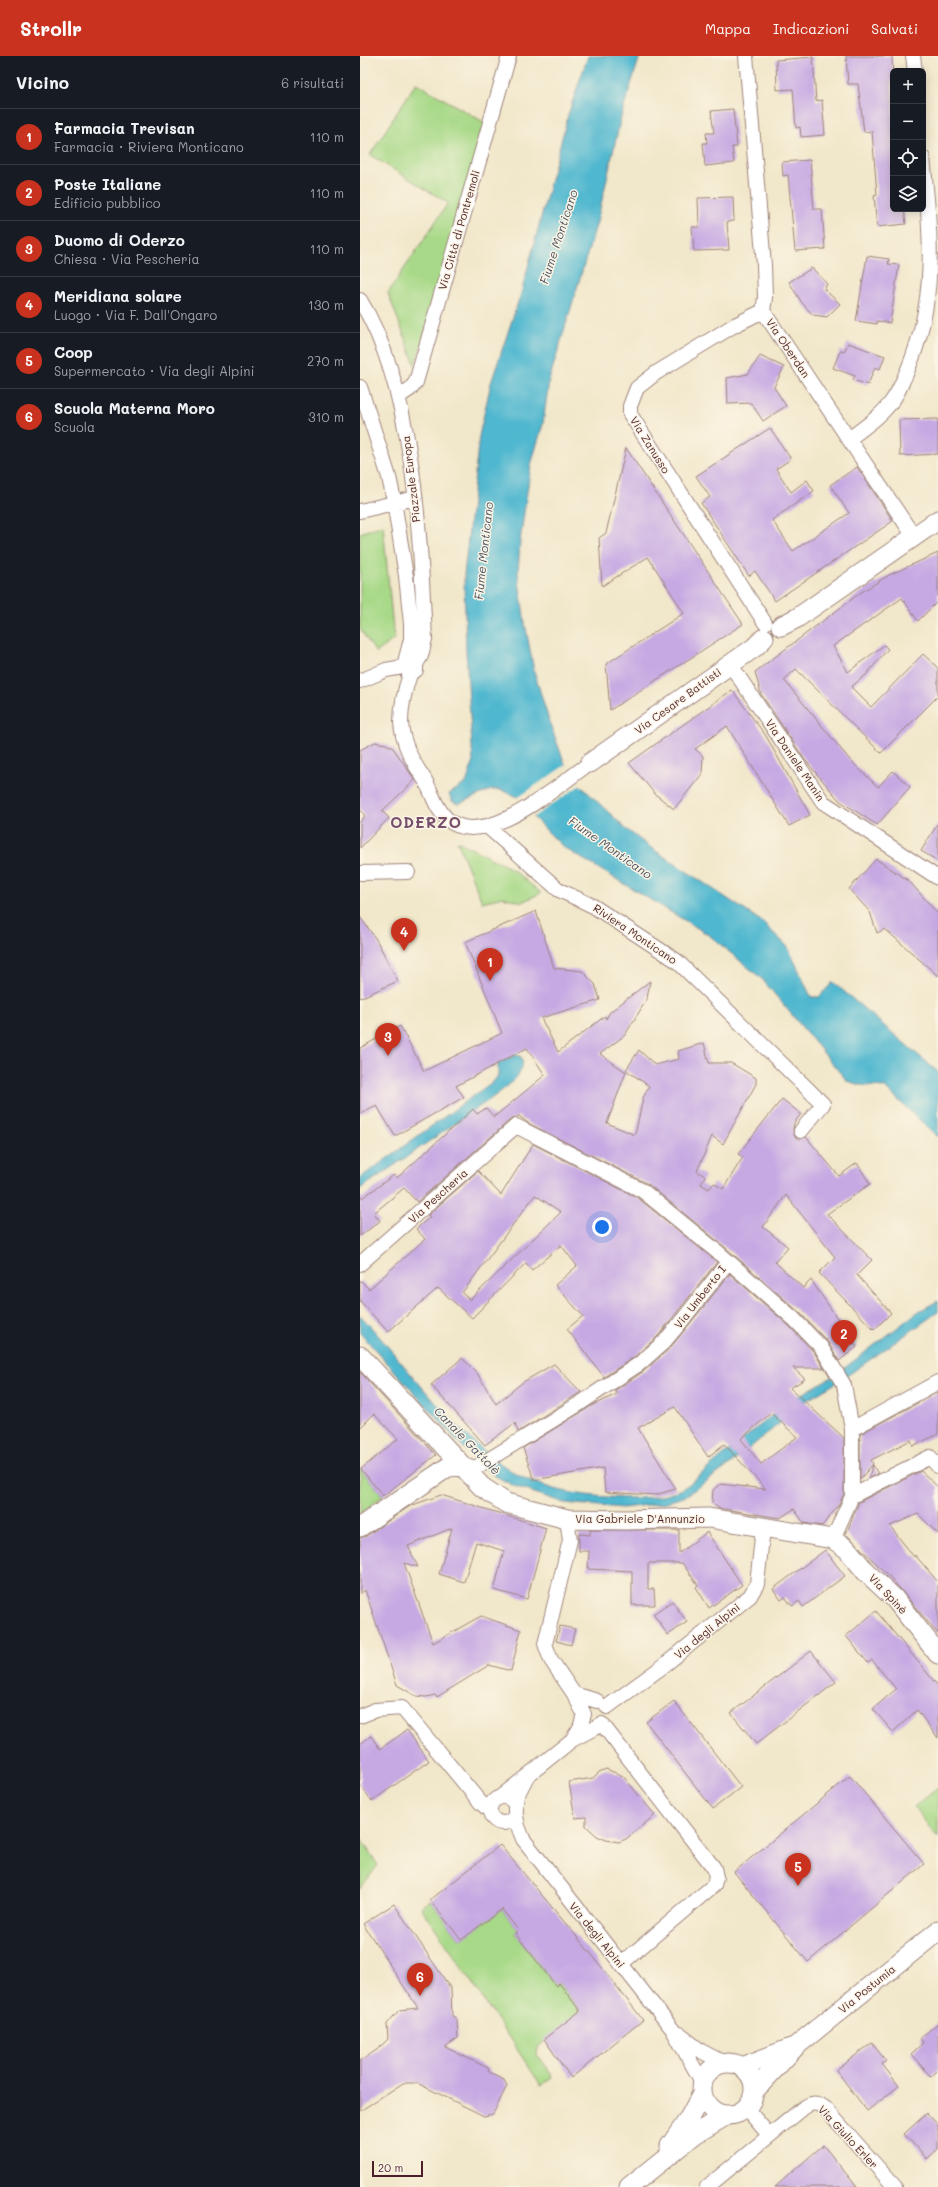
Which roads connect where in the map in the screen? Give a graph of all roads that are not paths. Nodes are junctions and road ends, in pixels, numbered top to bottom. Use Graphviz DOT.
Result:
graph roads {
  1 [pos="509,56"];
  2 [pos="746,56"];
  3 [pos="913,56"];
  4 [pos="915,68"];
  5 [pos="925,176"];
  6 [pos="360,300"];
  7 [pos="763,311"];
  8 [pos="360,387"];
  9 [pos="398,397"];
  10 [pos="849,439"];
  11 [pos="391,486"];
  12 [pos="414,491"];
  13 [pos="394,501"];
  14 [pos="360,511"];
  15 [pos="938,520"];
  16 [pos="915,538"];
  17 [pos="770,629"];
  18 [pos="730,664"];
  19 [pos="408,667"];
  20 [pos="360,681"];
  21 [pos="590,763"];
  22 [pos="488,827"];
  23 [pos="408,872"];
  24 [pos="360,873"];
  25 [pos="938,878"];
  26 [pos="516,1126"];
  27 [pos="801,1131"];
  28 [pos="728,1262"];
  29 [pos="360,1264"];
  30 [pos="360,1356"];
  31 [pos="938,1382"];
  32 [pos="852,1429"];
  33 [pos="938,1466"];
  34 [pos="468,1467"];
  35 [pos="852,1496"];
  36 [pos="567,1519"];
  37 [pos="360,1527"];
  38 [pos="763,1528"];
  39 [pos="833,1539"];
  40 [pos="938,1654"];
  41 [pos="574,1694"];
  42 [pos="602,1704"];
  43 [pos="584,1714"];
  44 [pos="360,1716"];
  45 [pos="602,1724"];
  46 [pos="572,1740"];
  47 [pos="527,1776"];
  48 [pos="495,1803"];
  49 [pos="515,1810"];
  50 [pos="501,1822"];
  51 [pos="523,1839"];
  52 [pos="938,1931"];
  53 [pos="621,1964"];
  54 [pos="673,2030"];
  55 [pos="796,2046"];
  56 [pos="724,2063"];
  57 [pos="742,2067"];
  58 [pos="702,2088"];
  59 [pos="754,2091"];
  60 [pos="746,2108"];
  61 [pos="727,2115"];
  62 [pos="769,2135"];
  63 [pos="657,2163"];
  64 [pos="629,2187"];
  65 [pos="707,2187"];
  66 [pos="895,2187"];
  1 -- 9 [label="street, Via Città di Pontremoli"];
  2 -- 7 [label="street, Via Oberdan"];
  3 -- 4 [label="street"];
  5 -- 10 [label="street"];
  6 -- 9 [label="street, Piazzale Europa"];
  7 -- 10 [label="street, Via Oberdan"];
  7 -- 17 [label="street, Via Zanusso"];
  8 -- 11 [label="street"];
  9 -- 12 [label="street, Piazzale Europa"];
  10 -- 16 [label="street, Via Oberdan"];
  11 -- 12 [label="street"];
  11 -- 13 [label="street"];
  12 -- 13 [label="street"];
  12 -- 19 [label="street, Piazzale Europa"];
  13 -- 14 [label="street"];
  13 -- 19 [label="street"];
  15 -- 16 [label="street, Via Cesare Battisti"];
  16 -- 17 [label="street, Via Cesare Battisti"];
  17 -- 18 [label="street, Via Cesare Battisti"];
  18 -- 21 [label="street, Via Cesare Battisti"];
  18 -- 25 [label="street, Via Daniele Manin"];
  19 -- 20 [label="street"];
  19 -- 22 [label="street"];
  21 -- 22 [label="street"];
  22 -- 27 [label="street, Riviera Monticano"];
  23 -- 24 [label="street"];
  26 -- 28 [label="street, Via Umberto I"];
  26 -- 29 [label="street, Via Pescheria"];
  28 -- 32 [label="street"];
  28 -- 34 [label="street, Via Umberto I"];
  30 -- 34 [label="street, Via Gabriele D'Annunzio"];
  31 -- 32 [label="street"];
  32 -- 35 [label="street"];
  33 -- 35 [label="street"];
  34 -- 36 [label="street, Via Gabriele D'Annunzio"];
  34 -- 37 [label="street"];
  35 -- 39 [label="street"];
  36 -- 38 [label="street, Via Gabriele D'Annunzio"];
  36 -- 41 [label="street"];
  38 -- 39 [label="street, Via Gabriele D'Annunzio"];
  38 -- 42 [label="street, Via degli Alpini"];
  39 -- 40 [label="street, Via Spinè"];
  41 -- 42 [label="street"];
  41 -- 43 [label="street"];
  42 -- 43 [label="street, Via degli Alpini"];
  42 -- 45 [label="street"];
  43 -- 45 [label="street"];
  43 -- 46 [label="street, Via degli Alpini"];
  44 -- 48 [label="street"];
  45 -- 46 [label="street, Via degli Alpini"];
  45 -- 53 [label="street"];
  46 -- 47 [label="street, Via degli Alpini"];
  47 -- 48 [label="street, Via degli Alpini"];
  47 -- 49 [label="street, Via degli Alpini"];
  48 -- 49 [label="street"];
  48 -- 50 [label="street, Via degli Alpini"];
  49 -- 50 [label="street"];
  49 -- 51 [label="street, Via degli Alpini"];
  50 -- 51 [label="street, Via degli Alpini"];
  51 -- 53 [label="street, Via degli Alpini"];
  52 -- 55 [label="street, Via Postumia"];
  53 -- 54 [label="street, Via degli Alpini"];
  54 -- 56 [label="street, Via degli Alpini"];
  54 -- 58 [label="street, Via degli Alpini"];
  55 -- 57 [label="street, Via Postumia"];
  55 -- 59 [label="street, Via Postumia"];
  56 -- 57 [label="street"];
  56 -- 58 [label="street"];
  57 -- 59 [label="street"];
  58 -- 61 [label="street"];
  58 -- 63 [label="street"];
  59 -- 60 [label="street, Via Postumia"];
  60 -- 61 [label="street"];
  60 -- 62 [label="street"];
  61 -- 63 [label="street"];
  62 -- 65 [label="street, Via Giulio Erler"];
  62 -- 66 [label="street, Via Giulio Erler"];
  63 -- 64 [label="street"];
}
